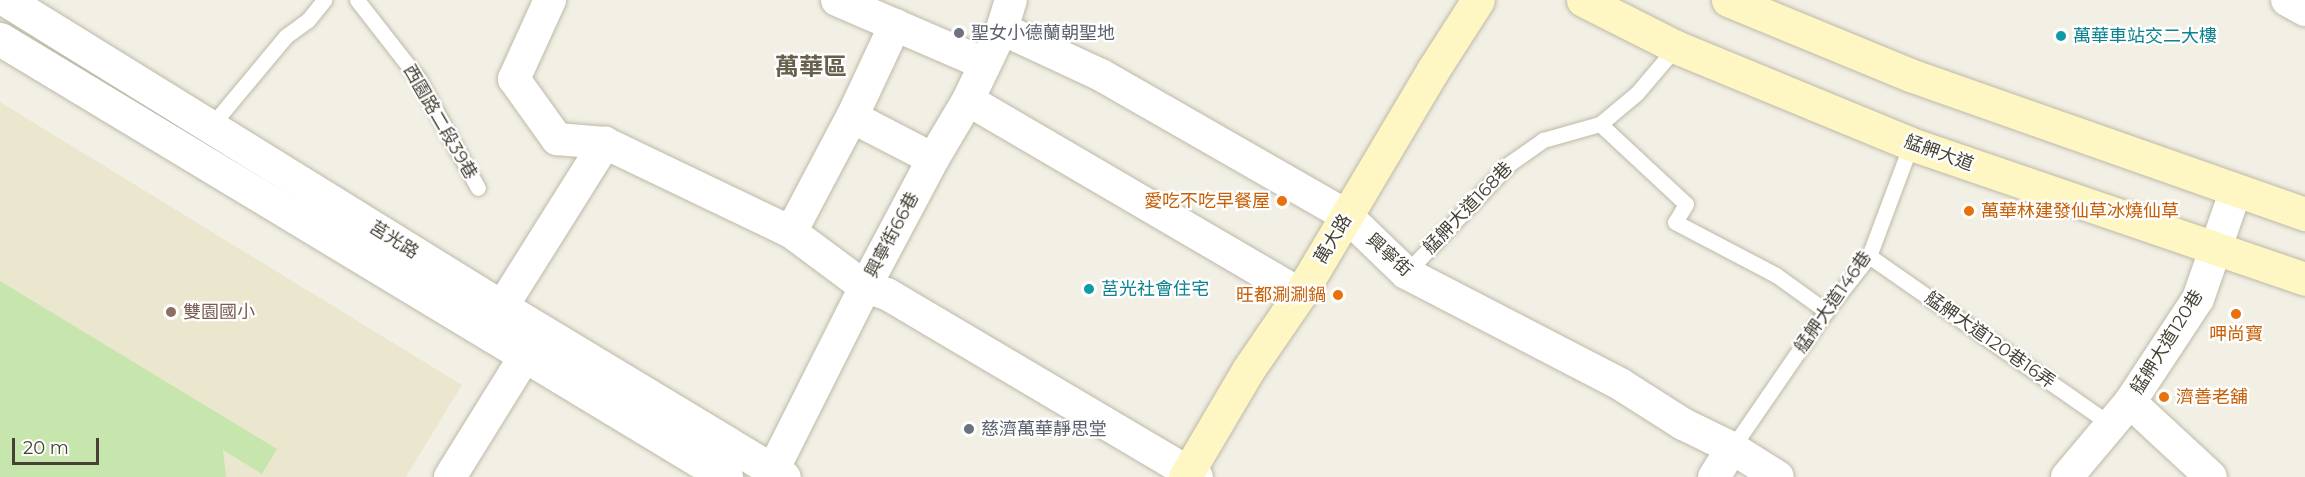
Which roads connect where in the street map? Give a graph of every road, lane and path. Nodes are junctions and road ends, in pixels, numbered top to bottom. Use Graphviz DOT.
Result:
graph roads {
  1 [pos="6,0"];
  2 [pos="324,0"];
  3 [pos="357,0"];
  4 [pos="550,0"];
  5 [pos="837,0"];
  6 [pos="1011,0"];
  7 [pos="1478,0"];
  8 [pos="1583,0"];
  9 [pos="1728,0"];
  10 [pos="2288,0"];
  11 [pos="2305,10"];
  12 [pos="895,25"];
  13 [pos="1002,29"];
  14 [pos="0,39"];
  15 [pos="1676,46"];
  16 [pos="985,64"];
  17 [pos="968,100"];
  18 [pos="852,117"];
  19 [pos="1600,124"];
  20 [pos="211,126"];
  21 [pos="605,143"];
  22 [pos="1911,144"];
  23 [pos="933,159"];
  24 [pos="478,188"];
  25 [pos="2236,190"];
  26 [pos="2305,214"];
  27 [pos="1347,216"];
  28 [pos="791,232"];
  29 [pos="2216,247"];
  30 [pos="1869,256"];
  31 [pos="1406,273"];
  32 [pos="2305,279"];
  33 [pos="865,287"];
  34 [pos="1300,294"];
  35 [pos="502,307"];
  36 [pos="1826,311"];
  37 [pos="525,356"];
  38 [pos="2120,413"];
  39 [pos="1732,448"];
  40 [pos="778,474"];
  41 [pos="1190,476"];
  42 [pos="450,477"];
  43 [pos="726,477"];
  44 [pos="1714,477"];
  45 [pos="1778,477"];
  46 [pos="2067,477"];
  47 [pos="2211,477"];
  1 -- 20 [label="street, 莒光路"];
  2 -- 20 [label="lane"];
  3 -- 24 [label="lane, 西園路二段39巷"];
  4 -- 21 [label="street"];
  5 -- 12 [label="street"];
  6 -- 13 [label="street, 興寧街66巷"];
  7 -- 27 [label="main road, 萬大路"];
  8 -- 15 [label="main road, 艋舺大道"];
  9 -- 25 [label="main road"];
  10 -- 11 [label="street"];
  12 -- 16 [label="street"];
  12 -- 18 [label="street"];
  13 -- 16 [label="street, 興寧街66巷"];
  13 -- 27 [label="street, 興寧街"];
  14 -- 37 [label="street, 莒光路"];
  15 -- 19 [label="lane, 艋舺大道168巷"];
  15 -- 22 [label="main road, 艋舺大道"];
  16 -- 17 [label="street, 興寧街66巷"];
  17 -- 23 [label="street, 興寧街66巷"];
  17 -- 34 [label="street"];
  18 -- 23 [label="street"];
  18 -- 28 [label="street"];
  19 -- 31 [label="lane, 艋舺大道168巷"];
  19 -- 36 [label="lane"];
  20 -- 35 [label="street, 莒光路"];
  21 -- 28 [label="street"];
  21 -- 35 [label="street"];
  22 -- 29 [label="main road, 艋舺大道"];
  22 -- 30 [label="lane, 艋舺大道146巷"];
  23 -- 33 [label="street, 興寧街66巷"];
  25 -- 26 [label="main road"];
  25 -- 29 [label="street, 艋舺大道120巷"];
  27 -- 31 [label="street, 興寧街"];
  27 -- 34 [label="main road, 萬大路"];
  28 -- 33 [label="street"];
  29 -- 32 [label="main road, 艋舺大道"];
  29 -- 38 [label="street, 艋舺大道120巷"];
  30 -- 36 [label="lane, 艋舺大道146巷"];
  30 -- 38 [label="lane, 艋舺大道120巷16弄"];
  31 -- 39 [label="street, 興寧街"];
  33 -- 40 [label="street, 興寧街66巷"];
  33 -- 41 [label="street"];
  34 -- 41 [label="main road, 萬大路"];
  35 -- 40 [label="street, 莒光路"];
  36 -- 39 [label="lane, 艋舺大道146巷"];
  37 -- 42 [label="street"];
  37 -- 43 [label="street, 莒光路"];
  38 -- 46 [label="street, 艋舺大道120巷"];
  38 -- 47 [label="street"];
  39 -- 44 [label="street"];
  39 -- 45 [label="street, 興寧街"];
}
